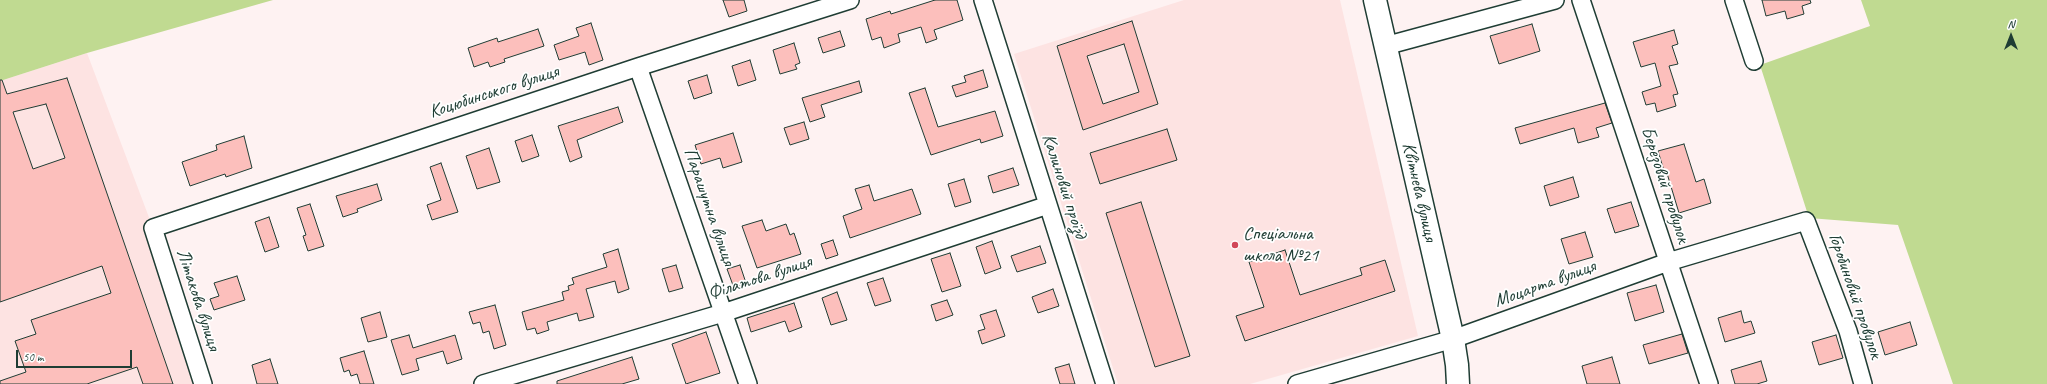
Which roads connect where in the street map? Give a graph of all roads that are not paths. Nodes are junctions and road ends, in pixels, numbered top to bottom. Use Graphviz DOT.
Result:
graph roads {
  1 [pos="850,0"];
  2 [pos="983,0"];
  3 [pos="1375,0"];
  4 [pos="1555,0"];
  5 [pos="1581,0"];
  6 [pos="1734,0"];
  7 [pos="1386,46"];
  8 [pos="1754,61"];
  9 [pos="638,67"];
  10 [pos="1048,205"];
  11 [pos="1806,221"];
  12 [pos="153,228"];
  13 [pos="1668,262"];
  14 [pos="723,313"];
  15 [pos="1453,339"];
  16 [pos="203,384"];
  17 [pos="484,384"];
  18 [pos="748,384"];
  19 [pos="1105,384"];
  20 [pos="1297,384"];
  21 [pos="1458,384"];
  22 [pos="1709,384"];
  23 [pos="1863,384"];
  1 -- 9 [label="street, Коцюбинського вулиця"];
  2 -- 10 [label="street, Калиновий проїзд"];
  3 -- 7 [label="main road, Квітнева вулиця"];
  4 -- 7 [label="street"];
  5 -- 13 [label="street, Березовий провулок"];
  6 -- 8 [label="street"];
  7 -- 15 [label="main road, Квітнева вулиця"];
  9 -- 12 [label="street, Коцюбинського вулиця"];
  9 -- 14 [label="street, Парашутна вулиця"];
  10 -- 14 [label="street, Філатова вулиця"];
  10 -- 19 [label="street, Калиновий проїзд"];
  11 -- 13 [label="street, Моцарта вулиця"];
  11 -- 23 [label="street, Горобиновий провулок"];
  12 -- 16 [label="street, Літакова вулиця"];
  13 -- 15 [label="street, Моцарта вулиця"];
  13 -- 22 [label="street, Березовий провулок"];
  14 -- 17 [label="street, Філатова вулиця"];
  14 -- 18 [label="street, Парашутна вулиця"];
  15 -- 20 [label="street, Моцарта вулиця"];
  15 -- 21 [label="main road, Квітнева вулиця"];
}
